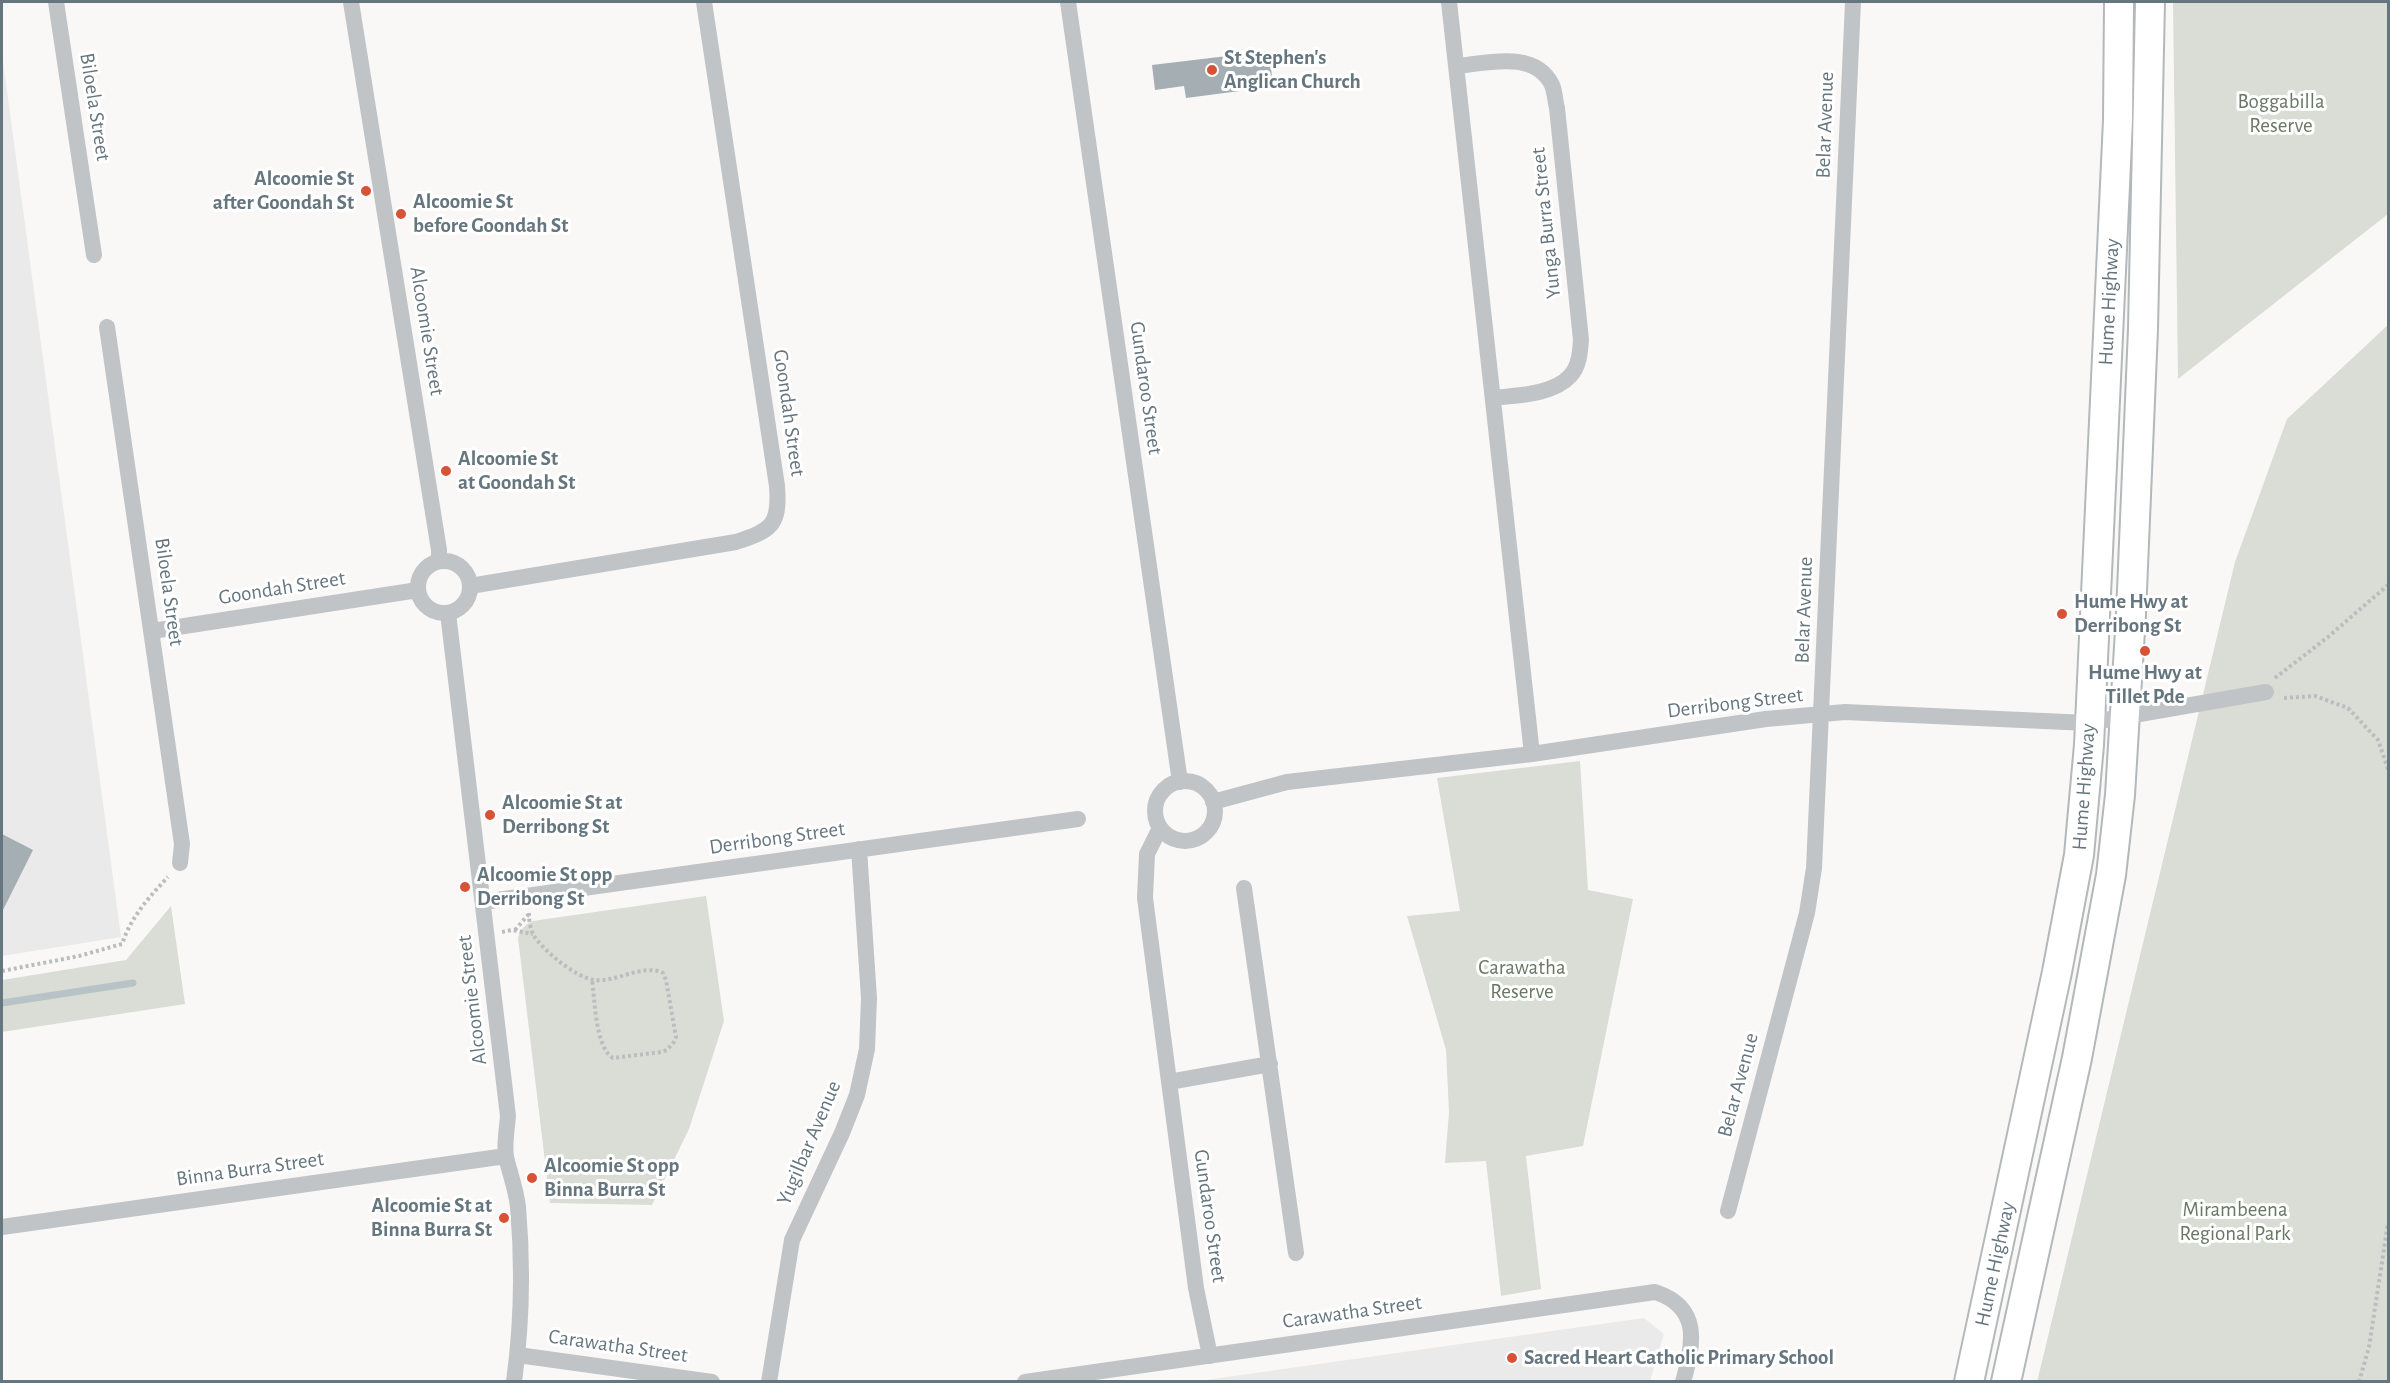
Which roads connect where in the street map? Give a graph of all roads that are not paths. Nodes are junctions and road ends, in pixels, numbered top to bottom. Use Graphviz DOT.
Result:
graph roads {
  1 [pos="56,2"];
  2 [pos="351,2"];
  3 [pos="704,2"];
  4 [pos="1068,2"];
  5 [pos="1449,2"];
  6 [pos="1853,2"];
  7 [pos="2119,2"];
  8 [pos="2151,2"];
  9 [pos="1457,66"];
  10 [pos="94,255"];
  11 [pos="107,327"];
  12 [pos="1493,398"];
  13 [pos="439,561"];
  14 [pos="470,586"];
  15 [pos="418,590"];
  16 [pos="448,613"];
  17 [pos="152,631"];
  18 [pos="2266,692"];
  19 [pos="1822,714"];
  20 [pos="2123,718"];
  21 [pos="2088,723"];
  22 [pos="1532,754"];
  23 [pos="1180,782"];
  24 [pos="1213,802"];
  25 [pos="1078,819"];
  26 [pos="1160,828"];
  27 [pos="859,849"];
  28 [pos="180,863"];
  29 [pos="1244,888"];
  30 [pos="483,902"];
  31 [pos="1270,1064"];
  32 [pos="1169,1082"];
  33 [pos="506,1156"];
  34 [pos="1728,1211"];
  35 [pos="2,1227"];
  36 [pos="1296,1253"];
  37 [pos="518,1355"];
  38 [pos="1210,1356"];
  39 [pos="514,1382"];
  40 [pos="712,1382"];
  41 [pos="769,1382"];
  42 [pos="1025,1382"];
  43 [pos="1683,1382"];
  44 [pos="1969,1382"];
  45 [pos="2006,1382"];
  1 -- 10 [label="street, Biloela Street"];
  2 -- 13 [label="street, Alcoomie Street"];
  3 -- 14 [label="street, Goondah Street"];
  4 -- 23 [label="street, Gundaroo Street"];
  5 -- 9 [label="street"];
  6 -- 19 [label="street, Belar Avenue"];
  7 -- 21 [label="highway, Hume Highway"];
  8 -- 20 [label="highway, Hume Highway"];
  9 -- 12 [label="street"];
  9 -- 12 [label="street, Yunga Burra Street"];
  11 -- 17 [label="street, Biloela Street"];
  12 -- 22 [label="street"];
  13 -- 14 [label="street"];
  13 -- 15 [label="street"];
  14 -- 16 [label="street"];
  15 -- 16 [label="street"];
  15 -- 17 [label="street, Goondah Street"];
  16 -- 30 [label="street, Alcoomie Street"];
  17 -- 28 [label="street, Biloela Street"];
  18 -- 20 [label="street, Derribong Street"];
  19 -- 21 [label="street, Derribong Street"];
  19 -- 22 [label="street, Derribong Street"];
  19 -- 34 [label="street, Belar Avenue"];
  20 -- 21 [label="street, Derribong Street"];
  20 -- 45 [label="highway, Hume Highway"];
  21 -- 44 [label="highway, Hume Highway"];
  22 -- 24 [label="street, Derribong Street"];
  23 -- 24 [label="street"];
  23 -- 26 [label="street"];
  24 -- 26 [label="street"];
  25 -- 27 [label="street, Derribong Street"];
  26 -- 32 [label="street, Gundaroo Street"];
  27 -- 30 [label="street, Derribong Street"];
  27 -- 41 [label="street, Yugilbar Avenue"];
  29 -- 31 [label="street"];
  30 -- 33 [label="street, Alcoomie Street"];
  31 -- 32 [label="street"];
  31 -- 36 [label="street"];
  32 -- 38 [label="street, Gundaroo Street"];
  33 -- 35 [label="street, Binna Burra Street"];
  33 -- 37 [label="street, Alcoomie Street"];
  37 -- 39 [label="street, Alcoomie Street"];
  37 -- 40 [label="street, Carawatha Street"];
  38 -- 42 [label="street, Carawatha Street"];
  38 -- 43 [label="street, Carawatha Street"];
}
